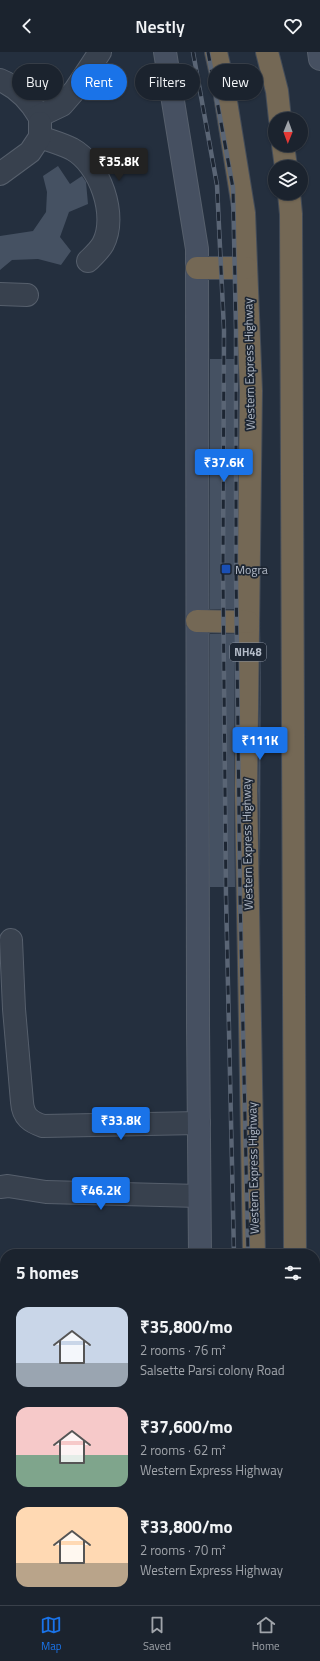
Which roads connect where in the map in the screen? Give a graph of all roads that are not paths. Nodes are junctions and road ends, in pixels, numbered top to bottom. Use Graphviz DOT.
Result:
graph roads {
  1 [pos="100,52"];
  2 [pos="165,52"];
  3 [pos="216,52"];
  4 [pos="267,52"];
  5 [pos="319,52"];
  6 [pos="320,59"];
  7 [pos="0,80"];
  8 [pos="279,112"];
  9 [pos="40,126"];
  10 [pos="0,174"];
  11 [pos="289,200"];
  12 [pos="88,261"];
  13 [pos="197,268"];
  14 [pos="246,268"];
  15 [pos="0,294"];
  16 [pos="27,296"];
  17 [pos="197,621"];
  18 [pos="248,622"];
  19 [pos="11,940"];
  20 [pos="199,1123"];
  21 [pos="0,1187"];
  22 [pos="199,1196"];
  23 [pos="200,1249"];
  24 [pos="254,1249"];
  25 [pos="294,1249"];
  1 -- 9 [label="street"];
  2 -- 13 [label="street"];
  3 -- 14 [label="highway, Western Express Highway / NH48"];
  4 -- 8 [label="highway"];
  5 -- 6 [label="street"];
  7 -- 9 [label="street"];
  9 -- 10 [label="street"];
  9 -- 12 [label="street"];
  11 -- 25 [label="highway"];
  13 -- 14 [label="highway"];
  13 -- 17 [label="street"];
  14 -- 18 [label="highway, Western Express Highway / NH48"];
  15 -- 16 [label="street"];
  17 -- 18 [label="highway"];
  17 -- 20 [label="street"];
  18 -- 24 [label="highway, Western Express Highway / NH48"];
  19 -- 20 [label="street"];
  20 -- 22 [label="street"];
  21 -- 22 [label="street"];
  22 -- 23 [label="street"];
}
